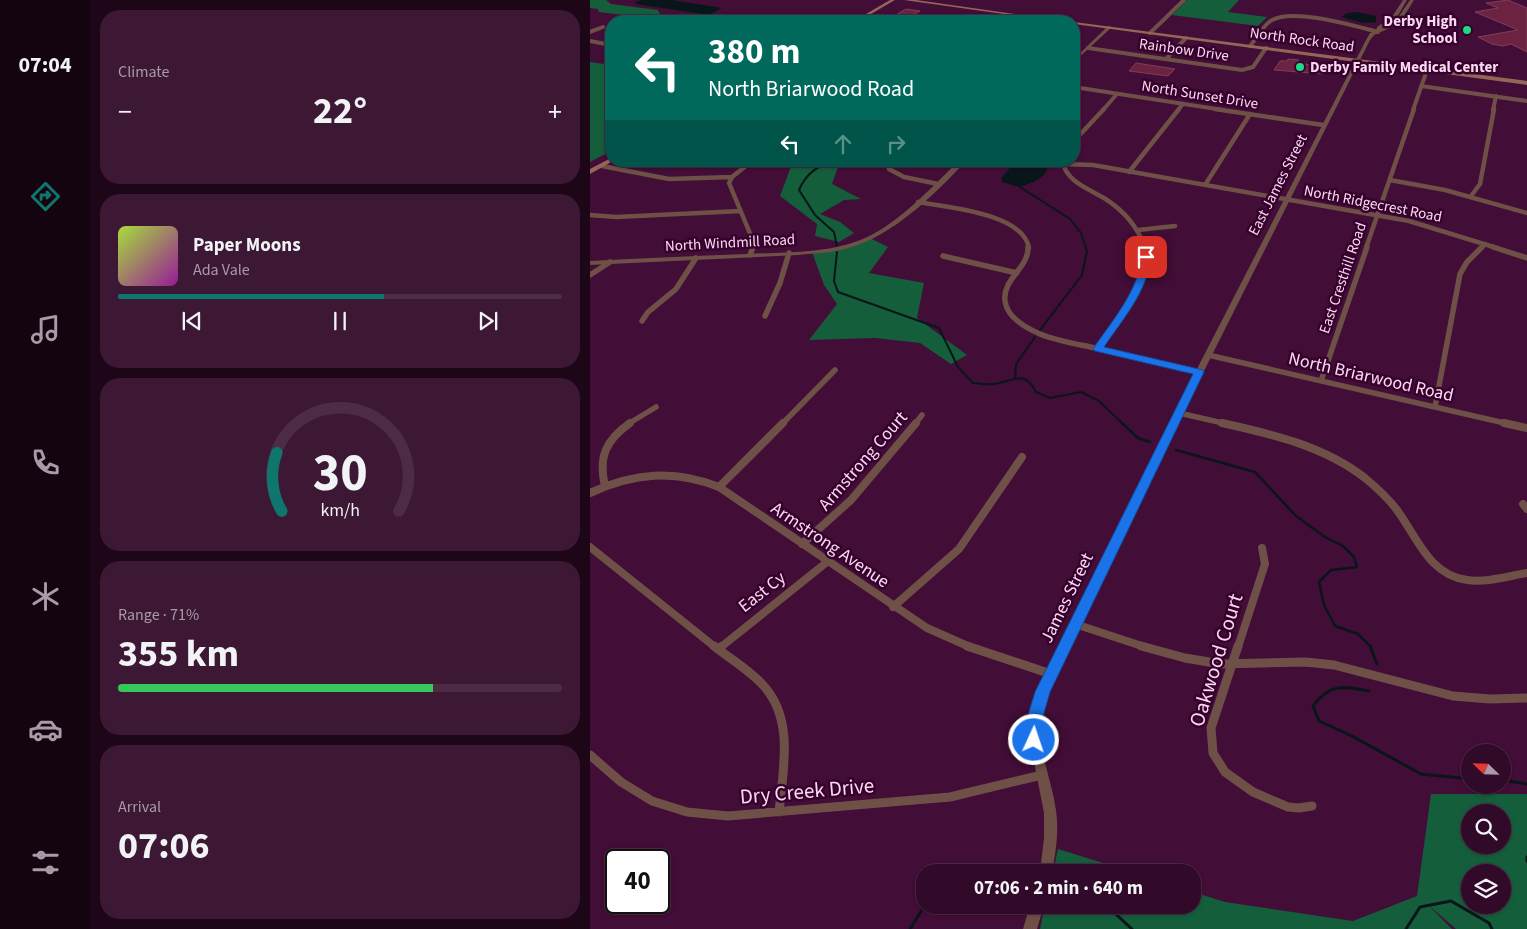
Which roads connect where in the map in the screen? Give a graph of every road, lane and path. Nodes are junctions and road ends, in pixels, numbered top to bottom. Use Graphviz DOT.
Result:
graph roads {
  1 [pos="893,0"];
  2 [pos="906,0"];
  3 [pos="1184,0"];
  4 [pos="1405,0"];
  5 [pos="1412,0"];
  6 [pos="867,15"];
  7 [pos="1019,15"];
  8 [pos="1080,24"];
  9 [pos="603,27"];
  10 [pos="1110,28"];
  11 [pos="590,32"];
  12 [pos="1378,32"];
  13 [pos="1150,33"];
  14 [pos="1186,38"];
  15 [pos="590,41"];
  16 [pos="605,44"];
  17 [pos="1250,46"];
  18 [pos="1088,48"];
  19 [pos="1266,48"];
  20 [pos="1080,55"];
  21 [pos="1166,59"];
  22 [pos="1357,60"];
  23 [pos="1427,70"];
  24 [pos="1527,83"];
  25 [pos="1421,86"];
  26 [pos="1080,88"];
  27 [pos="1118,94"];
  28 [pos="1496,96"];
  29 [pos="1527,101"];
  30 [pos="1183,104"];
  31 [pos="1250,114"];
  32 [pos="1323,125"];
  33 [pos="1080,135"];
  34 [pos="605,164"];
  35 [pos="1080,164"];
  36 [pos="602,166"];
  37 [pos="605,167"];
  38 [pos="607,167"];
  39 [pos="744,167"];
  40 [pos="888,167"];
  41 [pos="956,167"];
  42 [pos="1064,167"];
  43 [pos="590,172"];
  44 [pos="1129,172"];
  45 [pos="732,177"];
  46 [pos="1390,180"];
  47 [pos="938,184"];
  48 [pos="1205,185"];
  49 [pos="1471,196"];
  50 [pos="1286,199"];
  51 [pos="918,202"];
  52 [pos="741,211"];
  53 [pos="1527,213"];
  54 [pos="590,215"];
  55 [pos="1377,216"];
  56 [pos="1175,226"];
  57 [pos="1138,230"];
  58 [pos="1484,244"];
  59 [pos="788,253"];
  60 [pos="750,255"];
  61 [pos="943,256"];
  62 [pos="696,258"];
  63 [pos="1527,258"];
  64 [pos="610,262"];
  65 [pos="590,263"];
  66 [pos="1017,273"];
  67 [pos="590,275"];
  68 [pos="765,316"];
  69 [pos="642,321"];
  70 [pos="1098,349"];
  71 [pos="1208,355"];
  72 [pos="835,370"];
  73 [pos="1199,372"];
  74 [pos="1321,381"];
  75 [pos="656,407"];
  76 [pos="1435,407"];
  77 [pos="1178,413"];
  78 [pos="922,414"];
  79 [pos="1527,428"];
  80 [pos="1022,457"];
  81 [pos="605,486"];
  82 [pos="718,488"];
  83 [pos="590,492"];
  84 [pos="802,544"];
  85 [pos="590,547"];
  86 [pos="1262,548"];
  87 [pos="827,562"];
  88 [pos="1527,573"];
  89 [pos="893,606"];
  90 [pos="1075,624"];
  91 [pos="718,649"];
  92 [pos="1232,665"];
  93 [pos="1051,674"];
  94 [pos="1527,698"];
  95 [pos="590,755"];
  96 [pos="1042,775"];
  97 [pos="1312,806"];
  98 [pos="779,812"];
  99 [pos="1047,864"];
  100 [pos="1034,914"];
  101 [pos="1030,929"];
  1 -- 6 [label="main road"];
  2 -- 7 [label="main road"];
  3 -- 13 [label="street"];
  4 -- 12 [label="street, East James Street"];
  5 -- 12 [label="street, East James Street"];
  8 -- 10 [label="main road, North Rock Road"];
  9 -- 11 [label="street"];
  10 -- 13 [label="main road, North Rock Road"];
  10 -- 18 [label="street"];
  12 -- 17 [label="street"];
  12 -- 22 [label="street, East James Street"];
  13 -- 14 [label="main road, North Rock Road"];
  14 -- 17 [label="main road, North Rock Road"];
  14 -- 21 [label="street"];
  15 -- 16 [label="street"];
  17 -- 19 [label="main road, North Rock Road"];
  18 -- 20 [label="street"];
  18 -- 21 [label="street, Rainbow Drive"];
  19 -- 21 [label="street, Rainbow Drive"];
  19 -- 22 [label="main road, North Rock Road"];
  22 -- 23 [label="main road, North Rock Road"];
  22 -- 32 [label="street, East James Street"];
  23 -- 24 [label="main road, North Rock Road"];
  23 -- 25 [label="street, East Cresthill Road"];
  25 -- 28 [label="street"];
  25 -- 46 [label="street, East Cresthill Road"];
  26 -- 27 [label="street, North Sunset Drive"];
  27 -- 30 [label="street, North Sunset Drive"];
  27 -- 33 [label="street"];
  28 -- 29 [label="street"];
  28 -- 49 [label="street"];
  30 -- 31 [label="street, North Sunset Drive"];
  30 -- 44 [label="street"];
  31 -- 32 [label="street, North Sunset Drive"];
  31 -- 48 [label="street"];
  32 -- 50 [label="street, East James Street"];
  34 -- 36 [label="main road"];
  35 -- 44 [label="street, North Ridgecrest Road"];
  36 -- 37 [label="street"];
  36 -- 43 [label="main road"];
  38 -- 45 [label="street"];
  39 -- 45 [label="street"];
  40 -- 47 [label="street"];
  41 -- 47 [label="street, North Windmill Road"];
  42 -- 57 [label="street"];
  44 -- 48 [label="street, North Ridgecrest Road"];
  45 -- 52 [label="street"];
  46 -- 49 [label="street"];
  46 -- 55 [label="street, East Cresthill Road"];
  47 -- 51 [label="street, North Windmill Road"];
  48 -- 50 [label="street, North Ridgecrest Road"];
  49 -- 53 [label="street"];
  50 -- 55 [label="street, North Ridgecrest Road"];
  50 -- 71 [label="street, East James Street"];
  51 -- 59 [label="street, North Windmill Road"];
  51 -- 66 [label="street"];
  52 -- 54 [label="street"];
  52 -- 60 [label="street"];
  55 -- 58 [label="street, North Ridgecrest Road"];
  55 -- 74 [label="street, East Cresthill Road"];
  56 -- 57 [label="street"];
  57 -- 70 [label="street"];
  58 -- 63 [label="street, North Ridgecrest Road"];
  58 -- 76 [label="street"];
  59 -- 60 [label="street, North Windmill Road"];
  59 -- 68 [label="street"];
  60 -- 62 [label="street, North Windmill Road"];
  61 -- 66 [label="street"];
  62 -- 64 [label="street, North Windmill Road"];
  62 -- 69 [label="street"];
  64 -- 65 [label="street, North Windmill Road"];
  64 -- 67 [label="street"];
  66 -- 70 [label="street"];
  70 -- 73 [label="street"];
  71 -- 73 [label="street, James Street"];
  71 -- 74 [label="street, North Briarwood Road"];
  72 -- 82 [label="street"];
  73 -- 77 [label="street, James Street"];
  74 -- 76 [label="street, North Briarwood Road"];
  75 -- 81 [label="street"];
  76 -- 79 [label="street, North Briarwood Road"];
  77 -- 88 [label="street"];
  77 -- 90 [label="street, James Street"];
  78 -- 84 [label="street, Armstrong Court"];
  80 -- 89 [label="street"];
  81 -- 82 [label="street, Armstrong Avenue"];
  81 -- 83 [label="street, Armstrong Avenue"];
  82 -- 84 [label="street, Armstrong Avenue"];
  84 -- 87 [label="street, Armstrong Avenue"];
  85 -- 91 [label="street"];
  86 -- 92 [label="street, Oakwood Court"];
  87 -- 89 [label="street, Armstrong Avenue"];
  87 -- 91 [label="street, East Cy"];
  89 -- 93 [label="street, Armstrong Avenue"];
  90 -- 92 [label="street"];
  90 -- 93 [label="street, James Street"];
  91 -- 98 [label="street"];
  92 -- 94 [label="street"];
  92 -- 97 [label="street, Oakwood Court"];
  93 -- 96 [label="street, James Street"];
  95 -- 98 [label="street, Dry Creek Drive"];
  96 -- 98 [label="street, Dry Creek Drive"];
  96 -- 99 [label="street, James Street"];
  100 -- 101 [label="street"];
}
